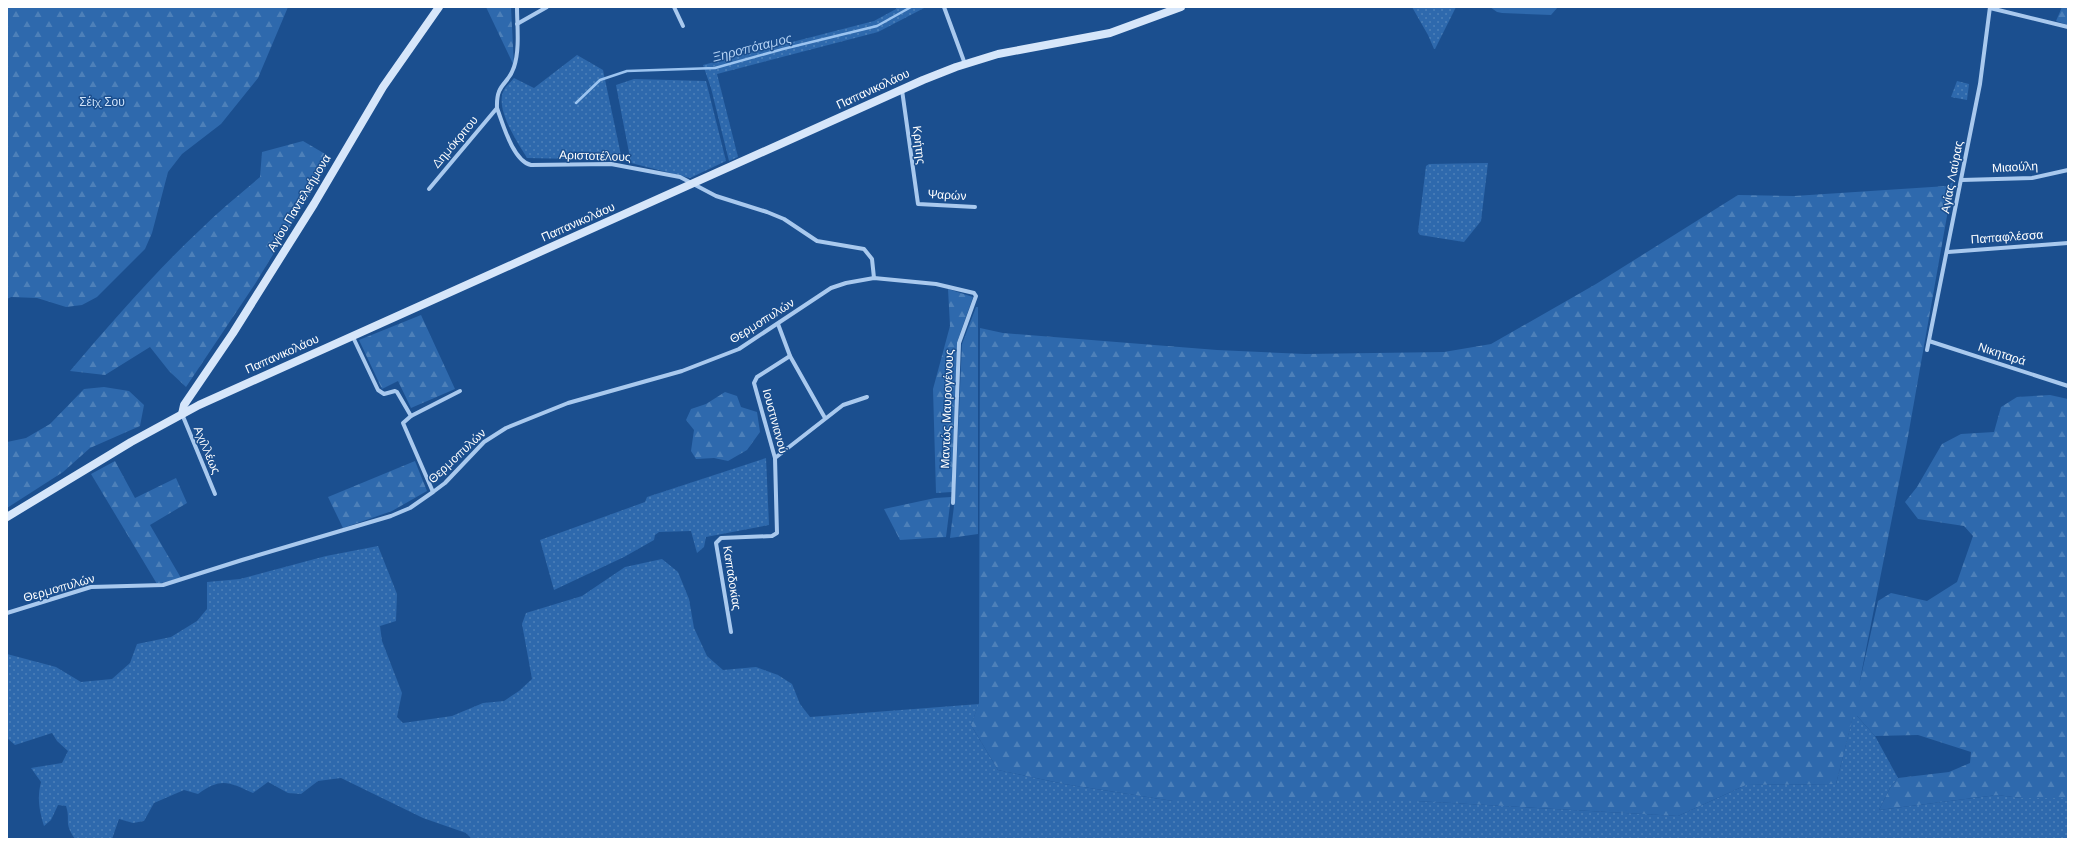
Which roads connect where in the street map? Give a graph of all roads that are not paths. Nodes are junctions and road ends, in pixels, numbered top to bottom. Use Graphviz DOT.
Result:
graph roads {
  1 [pos="439,7"];
  2 [pos="517,7"];
  3 [pos="547,7"];
  4 [pos="674,7"];
  5 [pos="944,7"];
  6 [pos="1181,7"];
  7 [pos="1990,7"];
  8 [pos="517,24"];
  9 [pos="683,26"];
  10 [pos="2068,27"];
  11 [pos="965,64"];
  12 [pos="902,89"];
  13 [pos="497,108"];
  14 [pos="2068,170"];
  15 [pos="1962,180"];
  16 [pos="694,183"];
  17 [pos="429,189"];
  18 [pos="918,204"];
  19 [pos="975,207"];
  20 [pos="2068,243"];
  21 [pos="1948,252"];
  22 [pos="874,278"];
  23 [pos="976,296"];
  24 [pos="778,324"];
  25 [pos="352,335"];
  26 [pos="1930,341"];
  27 [pos="1927,350"];
  28 [pos="790,356"];
  29 [pos="2068,386"];
  30 [pos="460,391"];
  31 [pos="867,397"];
  32 [pos="182,414"];
  33 [pos="411,416"];
  34 [pos="825,418"];
  35 [pos="775,458"];
  36 [pos="433,492"];
  37 [pos="215,494"];
  38 [pos="953,502"];
  39 [pos="7,517"];
  40 [pos="776,534"];
  41 [pos="7,613"];
  42 [pos="731,632"];
  1 -- 32 [label="main road, Αγίου Παντελεήμονα"];
  2 -- 8 [label="street"];
  3 -- 8 [label="street"];
  4 -- 9 [label="street"];
  5 -- 11 [label="street"];
  6 -- 11 [label="main road, Παπανικολάου"];
  7 -- 10 [label="street"];
  7 -- 15 [label="street, Αγίας Λαύρας"];
  8 -- 13 [label="street"];
  11 -- 12 [label="main road, Παπανικολάου"];
  12 -- 16 [label="main road, Παπανικολάου"];
  12 -- 18 [label="street, Κρήτης"];
  13 -- 16 [label="street, Αριστοτέλους"];
  13 -- 17 [label="street, Δημόκριτου"];
  14 -- 15 [label="street, Μιαούλη"];
  15 -- 21 [label="street, Αγίας Λαύρας"];
  16 -- 22 [label="street, Αριστοτέλους"];
  16 -- 25 [label="main road, Παπανικολάου"];
  18 -- 19 [label="street, Ψαρών"];
  20 -- 21 [label="street, Παπαφλέσσα"];
  21 -- 26 [label="street, Αγίας Λαύρας"];
  22 -- 23 [label="street, Θερμοπυλών"];
  22 -- 24 [label="street, Θερμοπυλών"];
  23 -- 38 [label="street, Μαντώς Μαυρογένους"];
  24 -- 28 [label="street"];
  24 -- 36 [label="street, Θερμοπυλών"];
  25 -- 32 [label="main road, Παπανικολάου"];
  25 -- 33 [label="street"];
  26 -- 27 [label="street, Αγίας Λαύρας"];
  26 -- 29 [label="street, Νικηταρά"];
  28 -- 34 [label="street"];
  28 -- 35 [label="street, Ιουστινιανού"];
  30 -- 33 [label="street"];
  31 -- 34 [label="street"];
  32 -- 37 [label="street, Αχιλλέως"];
  32 -- 39 [label="main road, Παπανικολάου"];
  33 -- 36 [label="street"];
  34 -- 35 [label="street"];
  35 -- 40 [label="street, Ιουστινιανού"];
  36 -- 41 [label="street, Θερμοπυλών"];
  40 -- 42 [label="street, Καπαδοκίας"];
}
